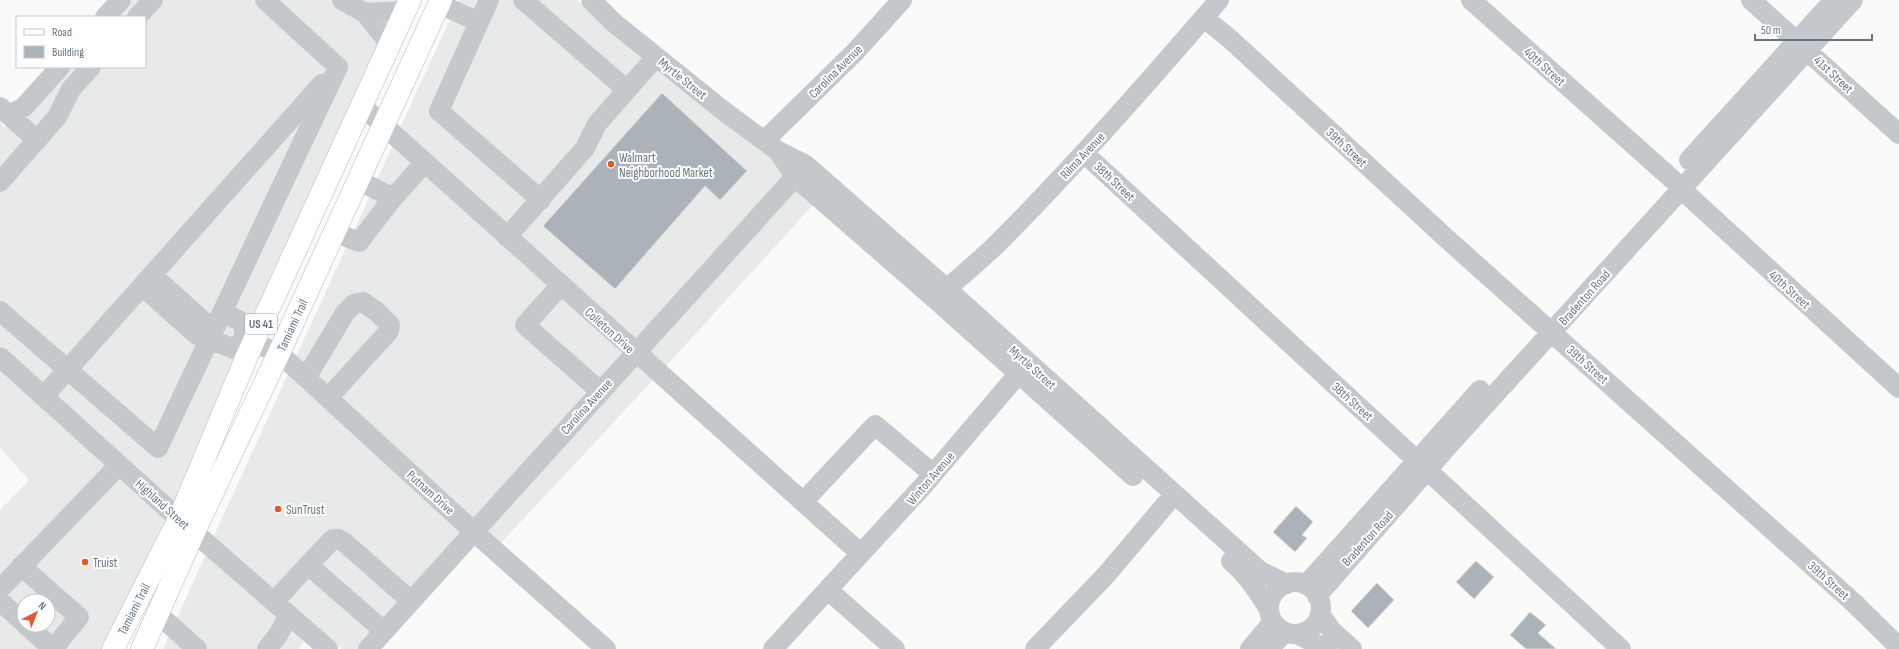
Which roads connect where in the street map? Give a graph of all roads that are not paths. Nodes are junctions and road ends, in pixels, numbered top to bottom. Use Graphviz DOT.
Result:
graph roads {
  1 [pos="121,0"];
  2 [pos="153,0"];
  3 [pos="265,0"];
  4 [pos="342,0"];
  5 [pos="489,0"];
  6 [pos="524,0"];
  7 [pos="593,0"];
  8 [pos="902,0"];
  9 [pos="1218,0"];
  10 [pos="1471,0"];
  11 [pos="1751,0"];
  12 [pos="1834,0"];
  13 [pos="1853,0"];
  14 [pos="440,2"];
  15 [pos="407,6"];
  16 [pos="365,13"];
  17 [pos="107,16"];
  18 [pos="138,16"];
  19 [pos="1204,18"];
  20 [pos="479,22"];
  21 [pos="389,43"];
  22 [pos="1802,45"];
  23 [pos="656,56"];
  24 [pos="338,67"];
  25 [pos="59,68"];
  26 [pos="90,68"];
  27 [pos="627,90"];
  28 [pos="361,105"];
  29 [pos="4,111"];
  30 [pos="384,125"];
  31 [pos="1899,134"];
  32 [pos="37,140"];
  33 [pos="771,146"];
  34 [pos="1084,153"];
  35 [pos="425,162"];
  36 [pos="800,171"];
  37 [pos="358,180"];
  38 [pos="0,182"];
  39 [pos="1677,184"];
  40 [pos="392,198"];
  41 [pos="541,200"];
  42 [pos="334,232"];
  43 [pos="507,236"];
  44 [pos="147,281"];
  45 [pos="561,285"];
  46 [pos="941,294"];
  47 [pos="0,311"];
  48 [pos="222,312"];
  49 [pos="1547,327"];
  50 [pos="212,334"];
  51 [pos="248,341"];
  52 [pos="279,353"];
  53 [pos="636,353"];
  54 [pos="0,357"];
  55 [pos="1023,368"];
  56 [pos="68,369"];
  57 [pos="306,378"];
  58 [pos="1899,388"];
  59 [pos="600,391"];
  60 [pos="44,396"];
  61 [pos="328,398"];
  62 [pos="119,465"];
  63 [pos="1423,465"];
  64 [pos="933,474"];
  65 [pos="803,502"];
  66 [pos="1166,504"];
  67 [pos="186,525"];
  68 [pos="473,531"];
  69 [pos="860,553"];
  70 [pos="308,565"];
  71 [pos="21,566"];
  72 [pos="0,589"];
  73 [pos="828,590"];
  74 [pos="1307,595"];
  75 [pos="411,601"];
  76 [pos="0,602"];
  77 [pos="282,608"];
  78 [pos="158,614"];
  79 [pos="16,616"];
  80 [pos="1281,624"];
  81 [pos="384,631"];
  82 [pos="35,633"];
  83 [pos="1896,645"];
  84 [pos="53,649"];
  85 [pos="113,649"];
  86 [pos="142,649"];
  87 [pos="196,649"];
  88 [pos="267,649"];
  89 [pos="328,649"];
  90 [pos="368,649"];
  91 [pos="606,649"];
  92 [pos="773,649"];
  93 [pos="895,649"];
  94 [pos="1035,649"];
  95 [pos="1250,649"];
  96 [pos="1268,649"];
  97 [pos="1326,649"];
  98 [pos="1352,649"];
  99 [pos="1621,649"];
  1 -- 17 [label="street"];
  2 -- 18 [label="street"];
  3 -- 24 [label="street"];
  4 -- 16 [label="street"];
  5 -- 20 [label="street"];
  6 -- 27 [label="street"];
  7 -- 23 [label="street, Myrtle Street"];
  8 -- 33 [label="street, Carolina Avenue"];
  9 -- 19 [label="street, Rilma Avenue"];
  10 -- 39 [label="street, 40th Street"];
  11 -- 22 [label="street, 41st Street"];
  12 -- 22 [label="street, Bradenton Road"];
  13 -- 22 [label="street, Bradenton Road"];
  14 -- 20 [label="street"];
  14 -- 30 [label="main road, Tamiami Trail / US 41"];
  15 -- 16 [label="street"];
  15 -- 21 [label="main road, Tamiami Trail / US 41"];
  16 -- 21 [label="street"];
  19 -- 34 [label="street, Rilma Avenue"];
  19 -- 49 [label="street, 39th Street"];
  20 -- 41 [label="street"];
  21 -- 28 [label="main road, Tamiami Trail / US 41"];
  22 -- 31 [label="street, 41st Street"];
  22 -- 39 [label="street, Bradenton Road"];
  23 -- 27 [label="street"];
  23 -- 33 [label="street, Myrtle Street"];
  24 -- 44 [label="street"];
  24 -- 48 [label="street"];
  25 -- 29 [label="street"];
  26 -- 32 [label="street"];
  27 -- 41 [label="street"];
  28 -- 30 [label="street, Colleton Drive"];
  28 -- 51 [label="main road, Tamiami Trail / US 41"];
  29 -- 32 [label="street"];
  30 -- 35 [label="street, Colleton Drive"];
  30 -- 37 [label="main road, Tamiami Trail / US 41"];
  32 -- 38 [label="street"];
  33 -- 36 [label="street, Myrtle Street"];
  34 -- 46 [label="street, Rilma Avenue"];
  34 -- 63 [label="street, 38th Street"];
  35 -- 40 [label="street"];
  35 -- 43 [label="street, Colleton Drive"];
  36 -- 46 [label="street, Myrtle Street"];
  36 -- 53 [label="street, Carolina Avenue"];
  37 -- 40 [label="street"];
  37 -- 42 [label="main road, Tamiami Trail / US 41"];
  39 -- 49 [label="street, Bradenton Road"];
  39 -- 58 [label="street, 40th Street"];
  40 -- 42 [label="street"];
  41 -- 43 [label="street"];
  42 -- 52 [label="main road, Tamiami Trail / US 41"];
  43 -- 45 [label="street, Colleton Drive"];
  44 -- 50 [label="street"];
  44 -- 56 [label="street"];
  45 -- 53 [label="street, Colleton Drive"];
  45 -- 59 [label="street"];
  46 -- 55 [label="street, Myrtle Street"];
  47 -- 56 [label="street"];
  48 -- 50 [label="street"];
  48 -- 51 [label="street"];
  49 -- 63 [label="street, Bradenton Road"];
  49 -- 83 [label="street, 39th Street"];
  50 -- 51 [label="street"];
  50 -- 56 [label="street"];
  51 -- 52 [label="street, Putnam Drive"];
  51 -- 67 [label="main road, Tamiami Trail / US 41"];
  52 -- 57 [label="street, Putnam Drive"];
  52 -- 67 [label="main road, Tamiami Trail / US 41"];
  53 -- 59 [label="street, Carolina Avenue"];
  53 -- 65 [label="street, Colleton Drive"];
  54 -- 60 [label="street, Highland Street"];
  55 -- 64 [label="street, Winton Avenue"];
  55 -- 66 [label="street, Myrtle Street"];
  55 -- 74 [label="street, Myrtle Street"];
  56 -- 60 [label="street"];
  57 -- 61 [label="street, Putnam Drive"];
  57 -- 61 [label="street"];
  59 -- 68 [label="street, Carolina Avenue"];
  60 -- 62 [label="street, Highland Street"];
  61 -- 68 [label="street, Putnam Drive"];
  62 -- 67 [label="street, Highland Street"];
  62 -- 71 [label="street"];
  63 -- 74 [label="street, Bradenton Road"];
  63 -- 99 [label="street, 38th Street"];
  64 -- 65 [label="street"];
  64 -- 69 [label="street, Winton Avenue"];
  65 -- 69 [label="street, Colleton Drive"];
  66 -- 80 [label="street, Myrtle Street"];
  66 -- 94 [label="street"];
  67 -- 77 [label="street, Highland Street"];
  67 -- 78 [label="main road, Tamiami Trail / US 41"];
  67 -- 85 [label="main road, Tamiami Trail / US 41"];
  68 -- 75 [label="street, Carolina Avenue"];
  68 -- 91 [label="street, Putnam Drive"];
  69 -- 73 [label="street, Winton Avenue"];
  70 -- 75 [label="street"];
  70 -- 77 [label="street"];
  70 -- 81 [label="street"];
  71 -- 72 [label="street"];
  71 -- 84 [label="street"];
  73 -- 92 [label="street, Winton Avenue"];
  73 -- 93 [label="street"];
  74 -- 80 [label="street, Bradenton Road"];
  74 -- 80 [label="street, Bradenton Road"];
  74 -- 98 [label="street, Myrtle Street"];
  75 -- 81 [label="street, Carolina Avenue"];
  76 -- 79 [label="street"];
  77 -- 88 [label="street"];
  77 -- 89 [label="street, Highland Street"];
  78 -- 86 [label="main road, Tamiami Trail / US 41"];
  78 -- 87 [label="street"];
  80 -- 95 [label="street, Bradenton Road"];
  80 -- 96 [label="street, Bradenton Road"];
  80 -- 97 [label="street, Myrtle Street"];
  81 -- 90 [label="street, Carolina Avenue"];
  82 -- 84 [label="street"];
}
